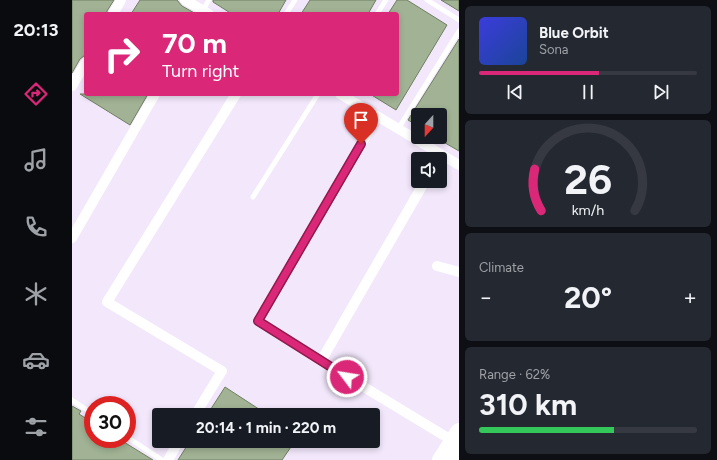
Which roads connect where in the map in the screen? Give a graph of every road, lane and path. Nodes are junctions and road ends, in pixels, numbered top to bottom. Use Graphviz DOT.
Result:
graph roads {
  1 [pos="121,0"];
  2 [pos="186,0"];
  3 [pos="209,0"];
  4 [pos="295,0"];
  5 [pos="386,0"];
  6 [pos="427,0"];
  7 [pos="114,12"];
  8 [pos="203,12"];
  9 [pos="204,12"];
  10 [pos="287,12"];
  11 [pos="378,12"];
  12 [pos="459,20"];
  13 [pos="459,31"];
  14 [pos="84,65"];
  15 [pos="72,86"];
  16 [pos="154,96"];
  17 [pos="235,96"];
  18 [pos="317,96"];
  19 [pos="343,96"];
  20 [pos="377,117"];
  21 [pos="398,129"];
  22 [pos="432,152"];
  23 [pos="447,160"];
  24 [pos="459,165"];
  25 [pos="421,188"];
  26 [pos="253,197"];
  27 [pos="72,238"];
  28 [pos="437,266"];
  29 [pos="459,272"];
  30 [pos="320,361"];
  31 [pos="72,400"];
  32 [pos="84,408"];
  33 [pos="199,408"];
  34 [pos="457,442"];
  35 [pos="136,443"];
  36 [pos="175,448"];
  37 [pos="162,460"];
  38 [pos="168,460"];
  39 [pos="441,460"];
  40 [pos="456,460"];
  1 -- 7 [label="street"];
  2 -- 8 [label="street"];
  3 -- 9 [label="lane"];
  4 -- 10 [label="lane"];
  5 -- 11 [label="lane"];
  6 -- 12 [label="lane"];
  13 -- 21 [label="lane"];
  14 -- 15 [label="street"];
  16 -- 27 [label="street"];
  17 -- 33 [label="street"];
  18 -- 26 [label="lane"];
  19 -- 20 [label="street"];
  20 -- 21 [label="street"];
  20 -- 30 [label="street"];
  21 -- 22 [label="street"];
  23 -- 24 [label="street"];
  25 -- 30 [label="street"];
  28 -- 29 [label="street"];
  30 -- 34 [label="street"];
  31 -- 32 [label="lane"];
  34 -- 39 [label="highway"];
  34 -- 40 [label="highway"];
  35 -- 37 [label="lane"];
  36 -- 38 [label="street"];
}
